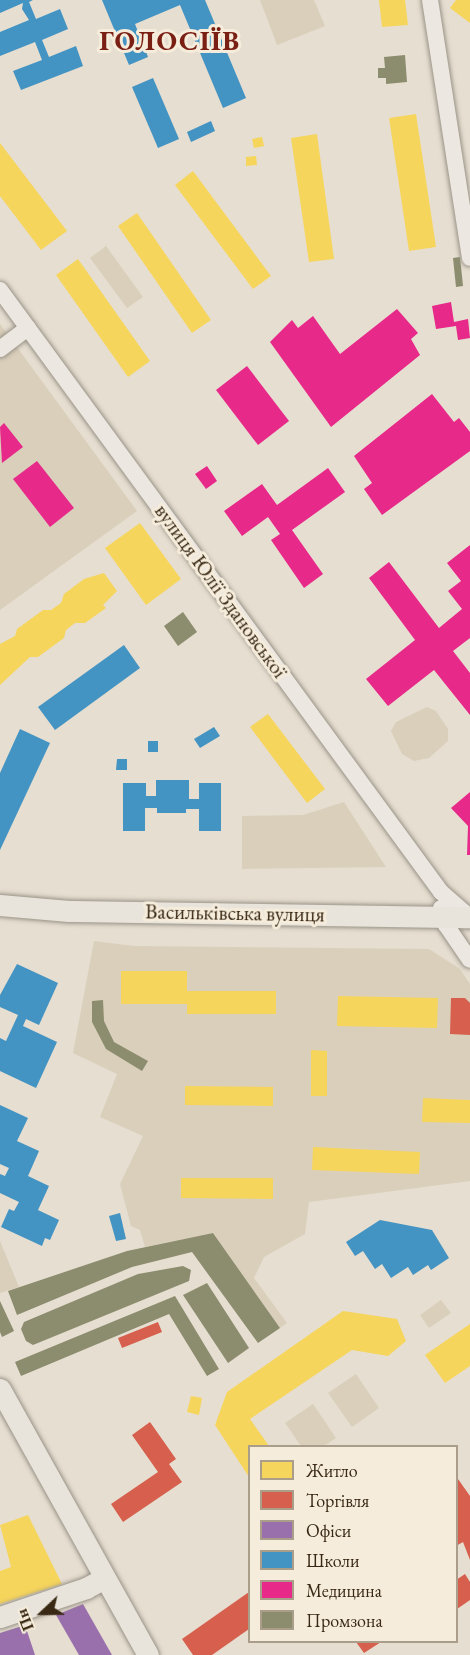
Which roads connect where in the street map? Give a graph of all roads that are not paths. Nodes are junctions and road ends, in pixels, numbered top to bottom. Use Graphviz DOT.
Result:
graph roads {
  1 [pos="430,0"];
  2 [pos="470,258"];
  3 [pos="0,290"];
  4 [pos="28,328"];
  5 [pos="0,348"];
  6 [pos="441,892"];
  7 [pos="0,905"];
  8 [pos="441,916"];
  9 [pos="470,917"];
  10 [pos="470,960"];
  11 [pos="0,1389"];
  12 [pos="102,1579"];
  13 [pos="0,1617"];
  14 [pos="148,1655"];
  1 -- 2 [label="street"];
  3 -- 4 [label="street, вулиця Юлії Здановської"];
  4 -- 5 [label="street"];
  4 -- 6 [label="street, вулиця Юлії Здановської"];
  6 -- 8 [label="street"];
  6 -- 9 [label="street, вулиця Юлії Здановської"];
  7 -- 8 [label="main road, Васильківська вулиця"];
  8 -- 9 [label="main road, Васильківська вулиця"];
  8 -- 10 [label="street"];
  11 -- 12 [label="main road"];
  12 -- 13 [label="main road"];
  12 -- 14 [label="main road"];
}
